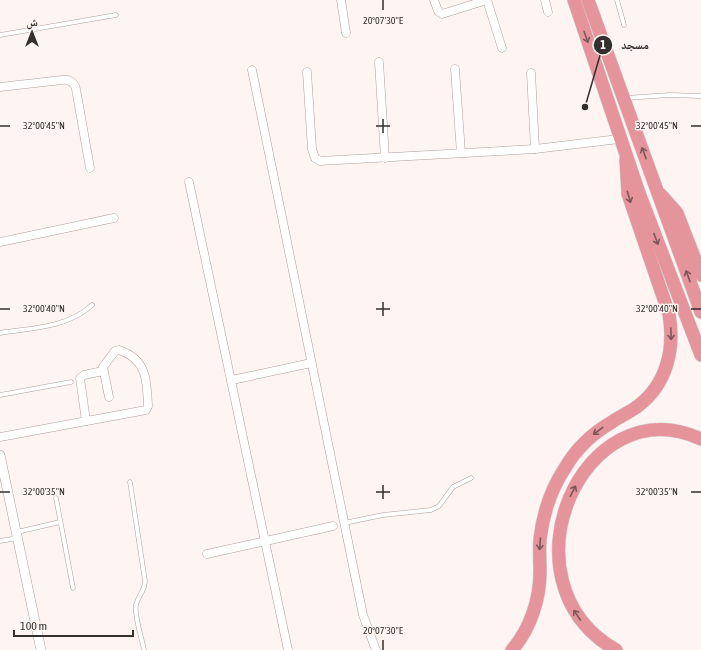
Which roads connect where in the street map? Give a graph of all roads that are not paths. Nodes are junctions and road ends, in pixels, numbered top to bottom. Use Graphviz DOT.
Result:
graph roads {
  1 [pos="342,0"];
  2 [pos="434,0"];
  3 [pos="487,0"];
  4 [pos="544,0"];
  5 [pos="574,0"];
  6 [pos="617,0"];
  7 [pos="591,1"];
  8 [pos="548,12"];
  9 [pos="116,15"];
  10 [pos="624,25"];
  11 [pos="346,33"];
  12 [pos="0,35"];
  13 [pos="502,48"];
  14 [pos="379,62"];
  15 [pos="456,69"];
  16 [pos="252,70"];
  17 [pos="307,72"];
  18 [pos="530,74"];
  19 [pos="0,87"];
  20 [pos="701,96"];
  21 [pos="624,98"];
  22 [pos="619,139"];
  23 [pos="535,149"];
  24 [pos="461,154"];
  25 [pos="385,158"];
  26 [pos="626,159"];
  27 [pos="90,168"];
  28 [pos="189,182"];
  29 [pos="658,192"];
  30 [pos="114,218"];
  31 [pos="0,242"];
  32 [pos="701,275"];
  33 [pos="92,305"];
  34 [pos="701,312"];
  35 [pos="0,333"];
  36 [pos="701,355"];
  37 [pos="311,363"];
  38 [pos="103,371"];
  39 [pos="232,380"];
  40 [pos="71,382"];
  41 [pos="0,395"];
  42 [pos="109,397"];
  43 [pos="86,421"];
  44 [pos="0,437"];
  45 [pos="701,439"];
  46 [pos="0,455"];
  47 [pos="471,478"];
  48 [pos="130,482"];
  49 [pos="56,498"];
  50 [pos="60,522"];
  51 [pos="343,523"];
  52 [pos="333,526"];
  53 [pos="18,535"];
  54 [pos="0,541"];
  55 [pos="266,541"];
  56 [pos="207,554"];
  57 [pos="73,588"];
  58 [pos="41,650"];
  59 [pos="144,650"];
  60 [pos="288,650"];
  61 [pos="376,650"];
  62 [pos="512,650"];
  63 [pos="616,650"];
  1 -- 11 [label="street"];
  2 -- 3 [label="street"];
  3 -- 13 [label="street"];
  4 -- 8 [label="street"];
  5 -- 22 [label="highway, one-way"];
  6 -- 10 [label="lane"];
  7 -- 21 [label="highway"];
  9 -- 12 [label="lane"];
  14 -- 25 [label="street"];
  15 -- 24 [label="street"];
  16 -- 37 [label="street"];
  17 -- 25 [label="street"];
  18 -- 23 [label="street"];
  19 -- 27 [label="street"];
  20 -- 21 [label="lane"];
  29 -- 21 [label="highway, one-way"];
  22 -- 23 [label="street"];
  22 -- 26 [label="highway"];
  23 -- 24 [label="street"];
  24 -- 25 [label="street"];
  26 -- 36 [label="highway, one-way"];
  26 -- 62 [label="highway, one-way"];
  28 -- 39 [label="street"];
  29 -- 32 [label="highway"];
  34 -- 29 [label="highway, one-way"];
  30 -- 31 [label="street"];
  33 -- 35 [label="lane"];
  37 -- 39 [label="street"];
  37 -- 51 [label="street"];
  38 -- 42 [label="street"];
  38 -- 43 [label="street"];
  38 -- 43 [label="street"];
  39 -- 55 [label="street"];
  40 -- 41 [label="lane"];
  43 -- 44 [label="street"];
  63 -- 45 [label="highway, one-way"];
  46 -- 53 [label="street"];
  47 -- 51 [label="lane"];
  48 -- 59 [label="lane"];
  49 -- 50 [label="lane"];
  50 -- 53 [label="lane"];
  50 -- 57 [label="lane"];
  51 -- 61 [label="street"];
  52 -- 55 [label="street"];
  53 -- 54 [label="lane"];
  53 -- 58 [label="street"];
  55 -- 56 [label="street"];
  55 -- 60 [label="street"];
}
